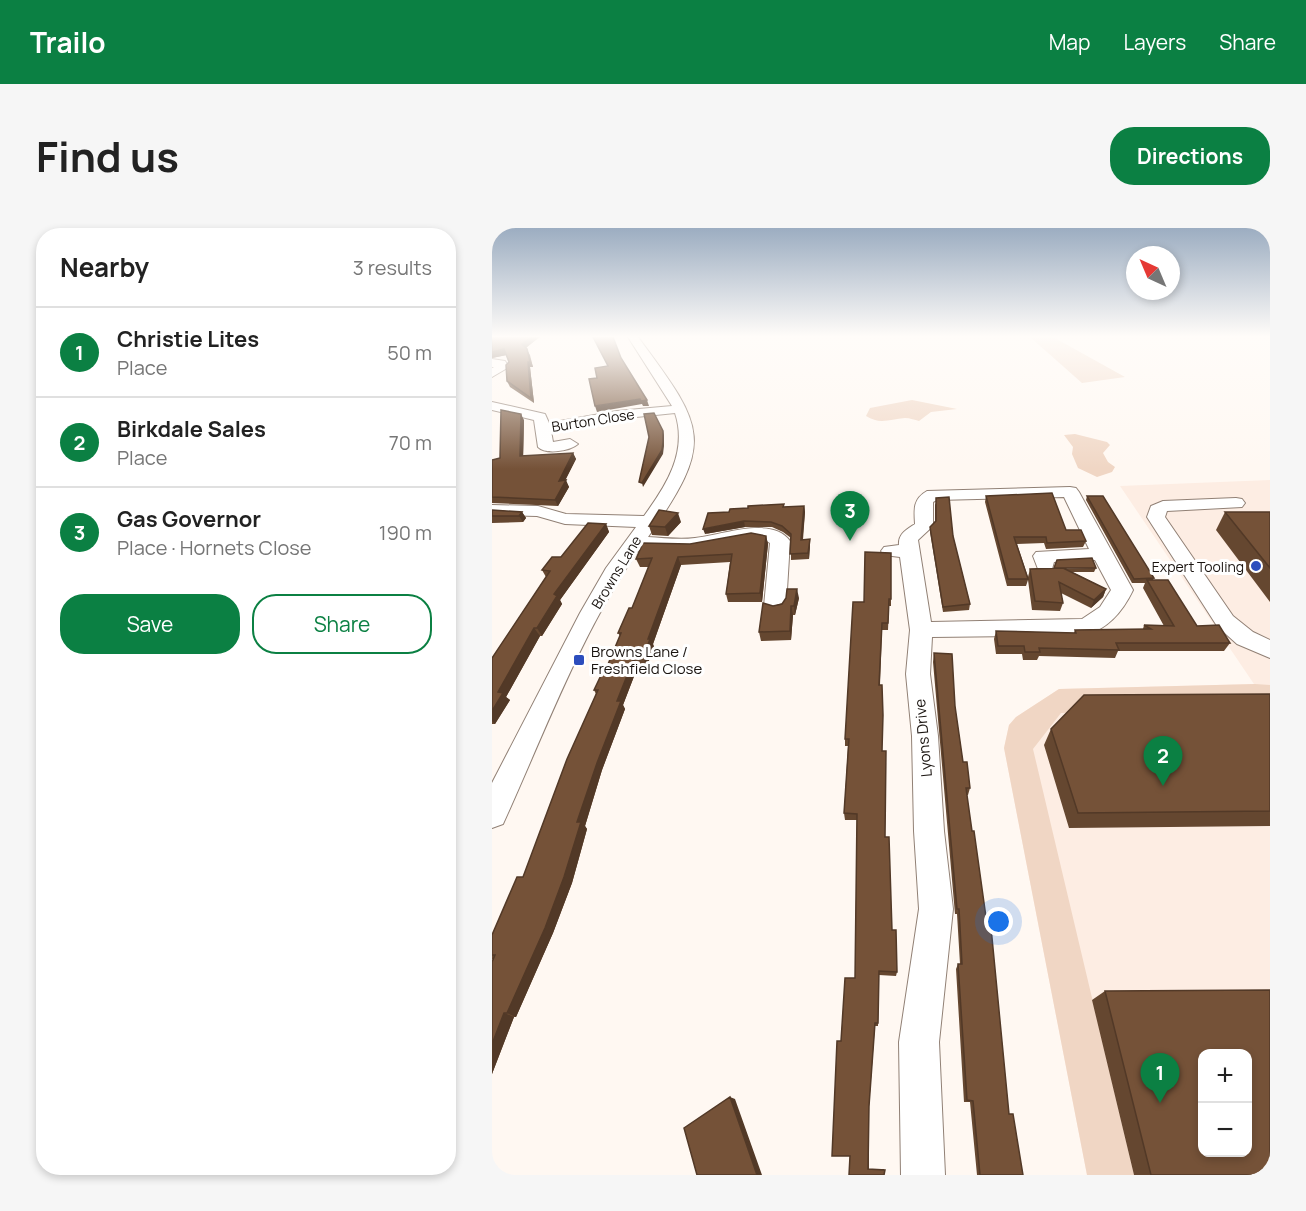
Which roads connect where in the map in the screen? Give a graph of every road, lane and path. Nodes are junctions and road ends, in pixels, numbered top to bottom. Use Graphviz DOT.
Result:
graph roads {
  1 [pos="661,381"];
  2 [pos="492,406"];
  3 [pos="679,409"];
  4 [pos="543,428"];
  5 [pos="570,444"];
  6 [pos="1236,503"];
  7 [pos="492,510"];
  8 [pos="647,522"];
  9 [pos="633,542"];
  10 [pos="1101,554"];
  11 [pos="1042,556"];
  12 [pos="776,606"];
  13 [pos="921,630"];
  14 [pos="1270,650"];
  15 [pos="492,814"];
  16 [pos="923,1175"];
  1 -- 3 [label="street, Browns Lane"];
  2 -- 4 [label="street, Burton Close"];
  3 -- 4 [label="street, Burton Close"];
  3 -- 8 [label="street, Browns Lane"];
  4 -- 5 [label="street, Burton Close"];
  6 -- 14 [label="street"];
  7 -- 8 [label="street"];
  8 -- 9 [label="street, Browns Lane"];
  9 -- 12 [label="street"];
  9 -- 15 [label="street, Browns Lane"];
  10 -- 11 [label="street"];
  10 -- 13 [label="street"];
  10 -- 13 [label="street, Lyons Drive"];
  13 -- 16 [label="street, Lyons Drive"];
}
